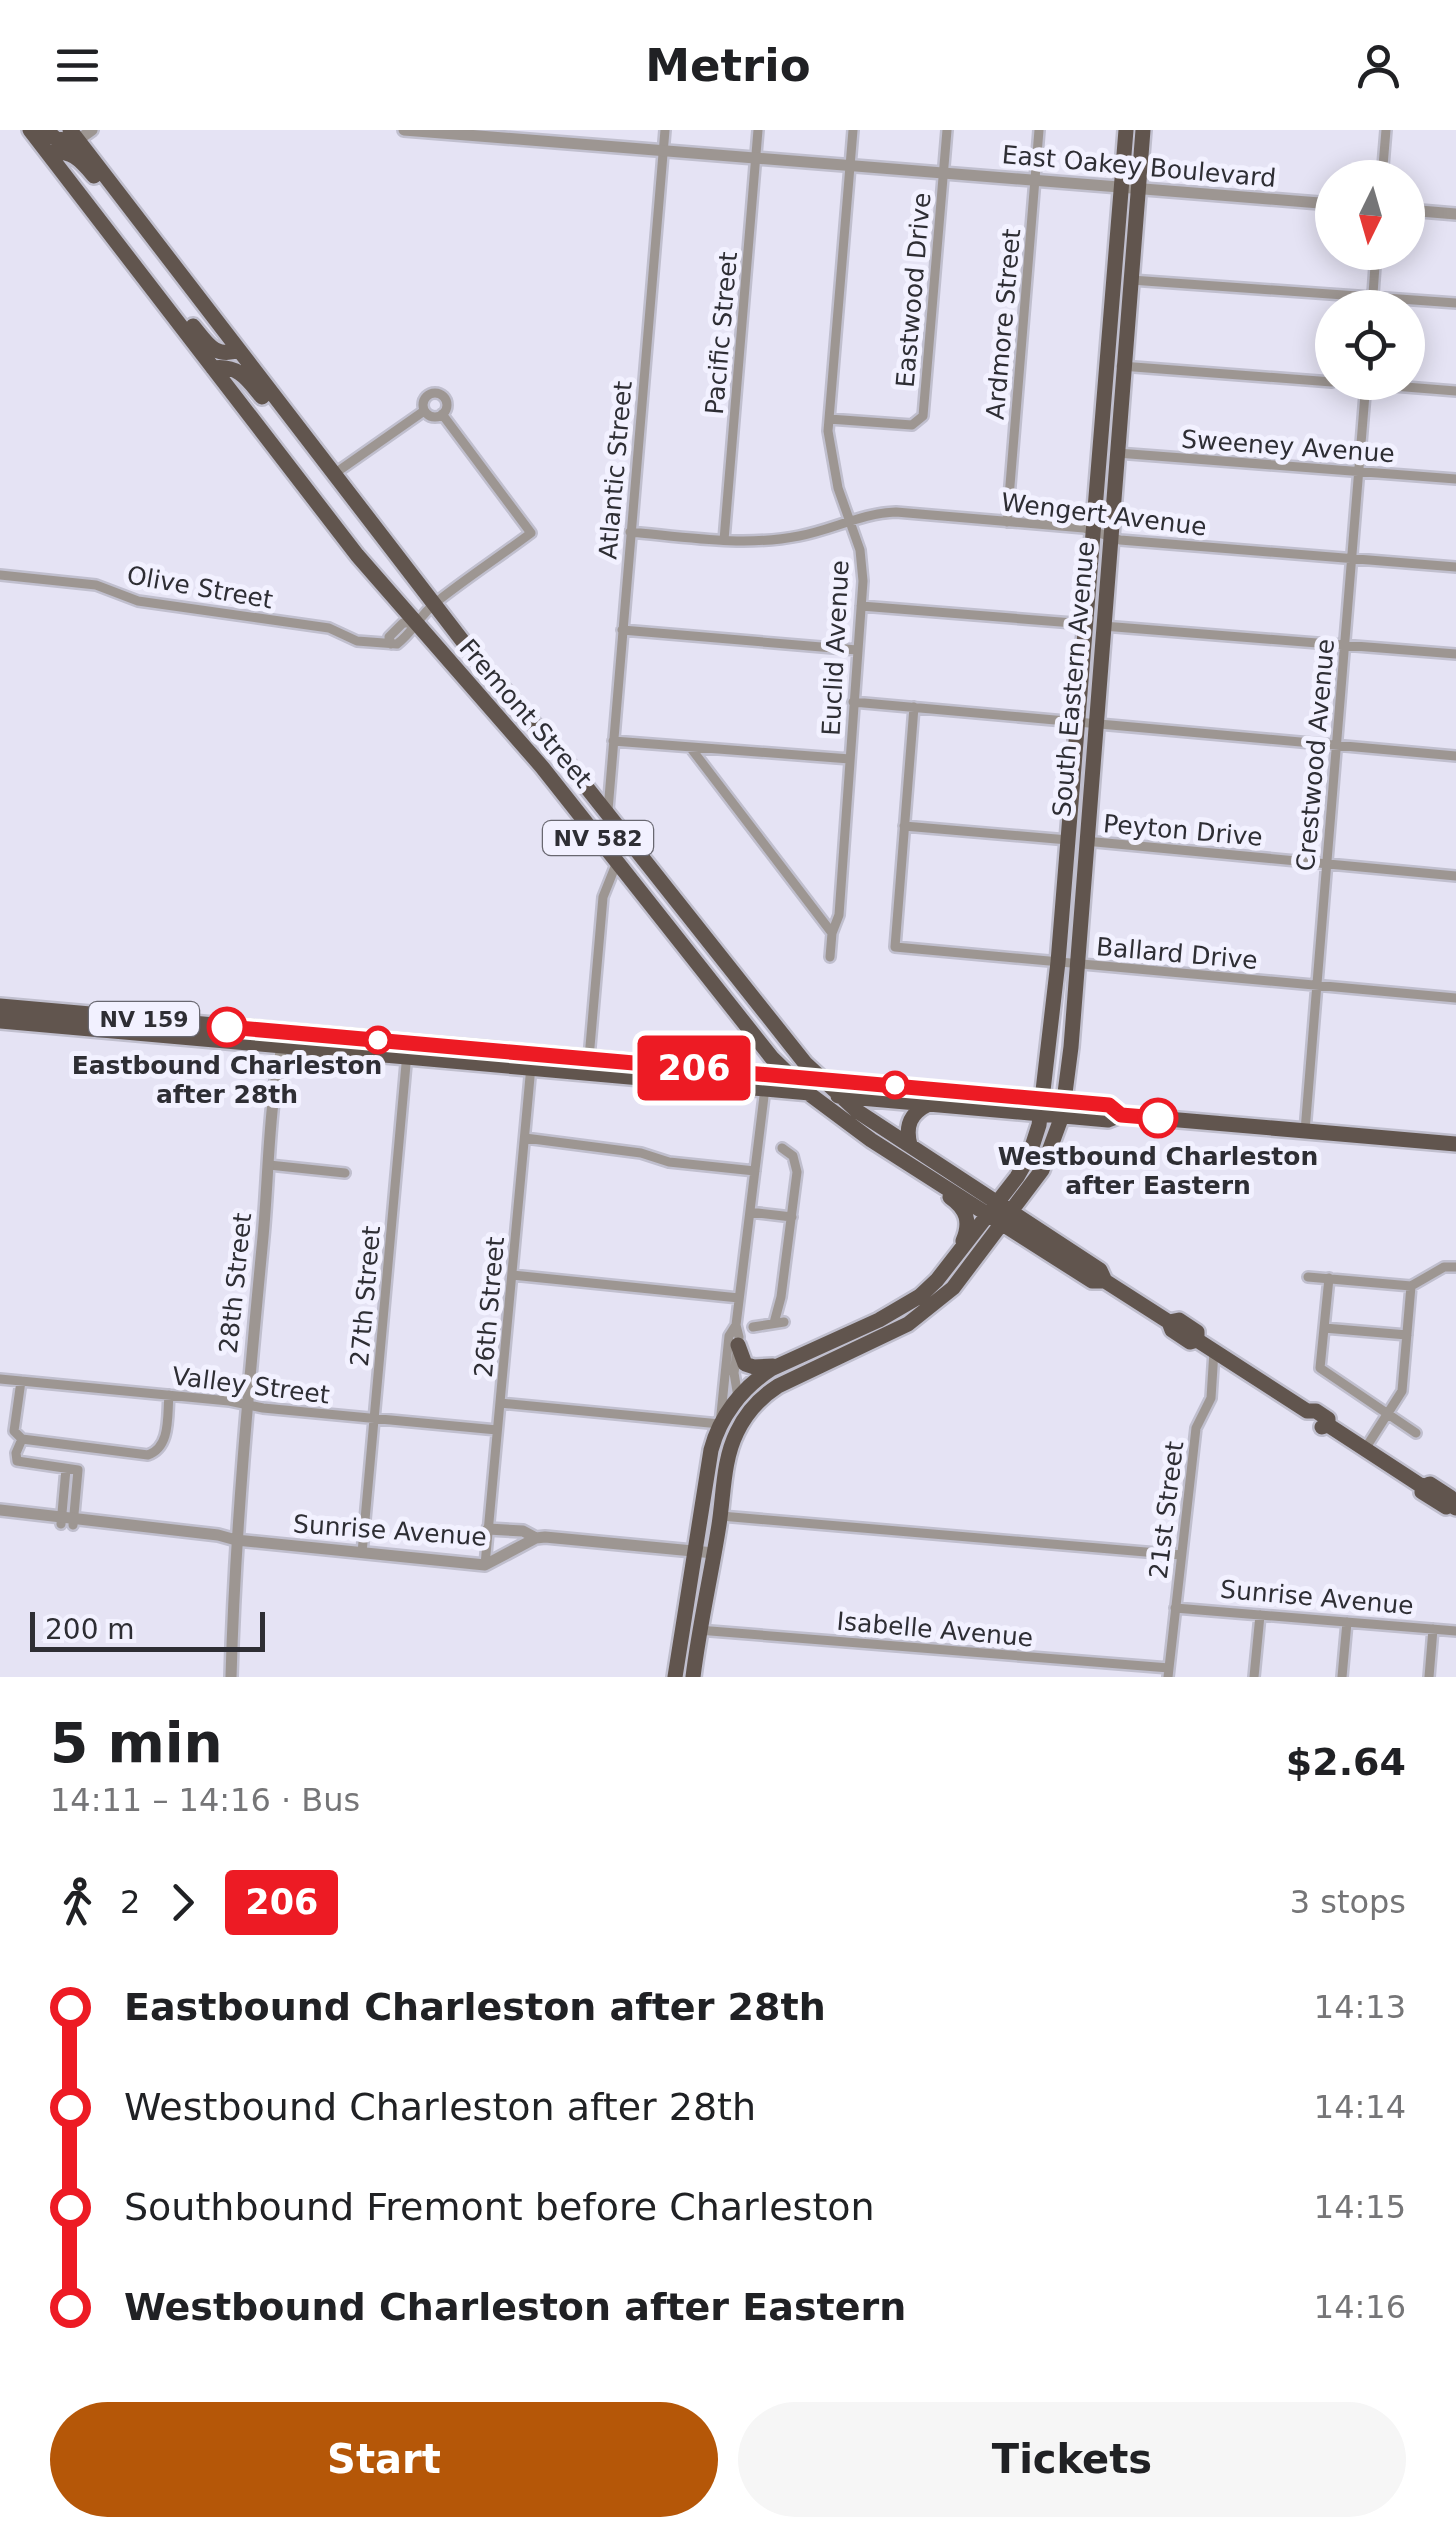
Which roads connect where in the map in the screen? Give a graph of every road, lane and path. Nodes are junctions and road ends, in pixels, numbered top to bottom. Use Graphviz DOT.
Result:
graph roads {
  1 [pos="30,130"];
  2 [pos="46,130"];
  3 [pos="92,130"];
  4 [pos="404,130"];
  5 [pos="665,130"];
  6 [pos="758,130"];
  7 [pos="853,130"];
  8 [pos="947,130"];
  9 [pos="1040,130"];
  10 [pos="1126,130"];
  11 [pos="1143,130"];
  12 [pos="1386,130"];
  13 [pos="485,133"];
  14 [pos="74,135"];
  15 [pos="663,152"];
  16 [pos="48,153"];
  17 [pos="756,156"];
  18 [pos="1384,160"];
  19 [pos="850,164"];
  20 [pos="944,172"];
  21 [pos="1035,180"];
  22 [pos="1130,188"];
  23 [pos="121,196"];
  24 [pos="1315,203"];
  25 [pos="1425,211"];
  26 [pos="1456,214"];
  27 [pos="1131,280"];
  28 [pos="1315,297"];
  29 [pos="1425,303"];
  30 [pos="1456,303"];
  31 [pos="164,304"];
  32 [pos="238,350"];
  33 [pos="1116,366"];
  34 [pos="213,368"];
  35 [pos="1315,381"];
  36 [pos="1425,389"];
  37 [pos="1456,392"];
  38 [pos="1364,400"];
  39 [pos="283,408"];
  40 [pos="424,411"];
  41 [pos="442,414"];
  42 [pos="829,419"];
  43 [pos="1117,452"];
  44 [pos="1358,471"];
  45 [pos="334,474"];
  46 [pos="1456,479"];
  47 [pos="851,521"];
  48 [pos="1007,522"];
  49 [pos="630,532"];
  50 [pos="1102,534"];
  51 [pos="724,540"];
  52 [pos="1351,558"];
  53 [pos="1456,566"];
  54 [pos="0,575"];
  55 [pos="434,604"];
  56 [pos="861,606"];
  57 [pos="414,623"];
  58 [pos="1094,625"];
  59 [pos="622,630"];
  60 [pos="1344,645"];
  61 [pos="857,650"];
  62 [pos="1456,654"];
  63 [pos="853,702"];
  64 [pos="914,707"];
  65 [pos="1086,722"];
  66 [pos="613,740"];
  67 [pos="1336,744"];
  68 [pos="690,747"];
  69 [pos="1456,756"];
  70 [pos="850,759"];
  71 [pos="608,813"];
  72 [pos="904,826"];
  73 [pos="1076,840"];
  74 [pos="617,862"];
  75 [pos="1326,864"];
  76 [pos="1456,876"];
  77 [pos="832,933"];
  78 [pos="830,957"];
  79 [pos="1067,963"];
  80 [pos="1316,985"];
  81 [pos="1456,998"];
  82 [pos="0,1006"];
  83 [pos="88,1014"];
  84 [pos="139,1018"];
  85 [pos="0,1021"];
  86 [pos="114,1031"];
  87 [pos="285,1038"];
  88 [pos="753,1038"];
  89 [pos="408,1049"];
  90 [pos="588,1058"];
  91 [pos="532,1060"];
  92 [pos="748,1072"];
  93 [pos="788,1076"];
  94 [pos="820,1079"];
  95 [pos="765,1088"];
  96 [pos="808,1092"];
  97 [pos="841,1096"];
  98 [pos="930,1104"];
  99 [pos="1042,1106"];
  100 [pos="1064,1108"];
  101 [pos="1305,1131"];
  102 [pos="525,1138"];
  103 [pos="1456,1144"];
  104 [pos="910,1145"];
  105 [pos="782,1148"];
  106 [pos="269,1166"];
  107 [pos="755,1171"];
  108 [pos="345,1172"];
  109 [pos="929,1177"];
  110 [pos="750,1212"];
  111 [pos="1001,1212"];
  112 [pos="792,1216"];
  113 [pos="956,1256"];
  114 [pos="1456,1268"];
  115 [pos="512,1275"];
  116 [pos="1308,1277"];
  117 [pos="1328,1278"];
  118 [pos="1411,1286"];
  119 [pos="739,1298"];
  120 [pos="910,1303"];
  121 [pos="736,1325"];
  122 [pos="753,1328"];
  123 [pos="1324,1328"];
  124 [pos="1407,1336"];
  125 [pos="738,1344"];
  126 [pos="1214,1351"];
  127 [pos="840,1356"];
  128 [pos="782,1364"];
  129 [pos="0,1379"];
  130 [pos="21,1381"];
  131 [pos="169,1395"];
  132 [pos="738,1398"];
  133 [pos="500,1402"];
  134 [pos="246,1404"];
  135 [pos="1387,1415"];
  136 [pos="374,1420"];
  137 [pos="720,1424"];
  138 [pos="498,1430"];
  139 [pos="1416,1433"];
  140 [pos="22,1439"];
  141 [pos="1365,1450"];
  142 [pos="726,1467"];
  143 [pos="66,1468"];
  144 [pos="1454,1506"];
  145 [pos="0,1513"];
  146 [pos="720,1516"];
  147 [pos="68,1521"];
  148 [pos="488,1529"];
  149 [pos="536,1538"];
  150 [pos="236,1540"];
  151 [pos="696,1552"];
  152 [pos="362,1553"];
  153 [pos="714,1553"];
  154 [pos="1180,1555"];
  155 [pos="485,1565"];
  156 [pos="1175,1608"];
  157 [pos="1260,1615"];
  158 [pos="1347,1622"];
  159 [pos="698,1630"];
  160 [pos="1433,1630"];
  161 [pos="1456,1632"];
  162 [pos="1168,1673"];
  163 [pos="228,1677"];
  164 [pos="674,1677"];
  165 [pos="692,1677"];
  166 [pos="1254,1677"];
  167 [pos="1342,1677"];
  168 [pos="1429,1677"];
  1 -- 16 [label="main road, Fremont Street / NV 582"];
  2 -- 14 [label="main road"];
  3 -- 14 [label="street"];
  4 -- 13 [label="street, East Oakey Boulevard"];
  5 -- 15 [label="street, Atlantic Street"];
  6 -- 17 [label="street, Pacific Street"];
  7 -- 19 [label="street, Euclid Avenue"];
  8 -- 20 [label="street, Eastwood Drive"];
  9 -- 21 [label="street, Ardmore Street"];
  10 -- 22 [label="main road, South Eastern Avenue"];
  11 -- 22 [label="main road, South Eastern Avenue"];
  12 -- 18 [label="street"];
  13 -- 15 [label="street, East Oakey Boulevard"];
  14 -- 23 [label="main road, Fremont Street / NV 582"];
  15 -- 17 [label="street, East Oakey Boulevard"];
  15 -- 49 [label="street, Atlantic Street"];
  16 -- 23 [label="main road"];
  16 -- 31 [label="main road, Fremont Street / NV 582"];
  17 -- 19 [label="street, East Oakey Boulevard"];
  17 -- 51 [label="street, Pacific Street"];
  19 -- 20 [label="street, East Oakey Boulevard"];
  19 -- 42 [label="street, Euclid Avenue"];
  20 -- 21 [label="street, East Oakey Boulevard"];
  20 -- 42 [label="street, Eastwood Drive"];
  21 -- 22 [label="street, East Oakey Boulevard"];
  21 -- 48 [label="street, Ardmore Street"];
  22 -- 24 [label="street, East Oakey Boulevard"];
  22 -- 27 [label="main road, South Eastern Avenue"];
  22 -- 33 [label="main road, South Eastern Avenue"];
  23 -- 32 [label="main road, Fremont Street / NV 582"];
  25 -- 26 [label="street"];
  27 -- 28 [label="street"];
  27 -- 33 [label="main road, South Eastern Avenue"];
  29 -- 30 [label="street"];
  31 -- 32 [label="main road"];
  31 -- 34 [label="main road, Fremont Street / NV 582"];
  32 -- 39 [label="main road, Fremont Street / NV 582"];
  33 -- 35 [label="street"];
  33 -- 43 [label="main road, South Eastern Avenue"];
  33 -- 50 [label="main road, South Eastern Avenue"];
  34 -- 39 [label="main road"];
  34 -- 57 [label="main road, Fremont Street / NV 582"];
  36 -- 37 [label="street"];
  38 -- 44 [label="street, Crestwood Avenue"];
  39 -- 45 [label="main road, Fremont Street / NV 582"];
  40 -- 41 [label="street"];
  40 -- 41 [label="street"];
  40 -- 45 [label="street"];
  41 -- 55 [label="street, Olive Street"];
  42 -- 47 [label="street, Euclid Avenue"];
  43 -- 44 [label="street, Sweeney Avenue"];
  43 -- 50 [label="main road, South Eastern Avenue"];
  44 -- 46 [label="street, Sweeney Avenue"];
  44 -- 52 [label="street, Crestwood Avenue"];
  45 -- 55 [label="main road, Fremont Street / NV 582"];
  47 -- 48 [label="street, Wengert Avenue"];
  47 -- 51 [label="street, Wengert Avenue"];
  47 -- 56 [label="street, Euclid Avenue"];
  48 -- 50 [label="street, Wengert Avenue"];
  49 -- 51 [label="street, Wengert Avenue"];
  49 -- 59 [label="street, Atlantic Street"];
  50 -- 52 [label="street, Wengert Avenue"];
  50 -- 58 [label="main road, South Eastern Avenue"];
  52 -- 53 [label="street, Wengert Avenue"];
  52 -- 60 [label="street, Crestwood Avenue"];
  54 -- 57 [label="street, Olive Street"];
  55 -- 57 [label="street, Olive Street"];
  55 -- 71 [label="main road, Fremont Street / NV 582"];
  56 -- 58 [label="street"];
  56 -- 61 [label="street, Euclid Avenue"];
  57 -- 74 [label="main road, Fremont Street / NV 582"];
  58 -- 60 [label="street"];
  58 -- 65 [label="main road, South Eastern Avenue"];
  59 -- 61 [label="street"];
  59 -- 66 [label="street, Atlantic Street"];
  60 -- 62 [label="street"];
  60 -- 67 [label="street, Crestwood Avenue"];
  61 -- 63 [label="street, Euclid Avenue"];
  63 -- 64 [label="street"];
  63 -- 70 [label="street, Euclid Avenue"];
  64 -- 65 [label="street"];
  64 -- 72 [label="street"];
  65 -- 67 [label="street"];
  65 -- 73 [label="main road, South Eastern Avenue"];
  66 -- 68 [label="street"];
  66 -- 71 [label="street, Atlantic Street"];
  67 -- 69 [label="street"];
  67 -- 75 [label="street, Crestwood Avenue"];
  68 -- 70 [label="street"];
  68 -- 77 [label="street"];
  70 -- 77 [label="street, Euclid Avenue"];
  71 -- 94 [label="main road, Fremont Street / NV 582"];
  72 -- 73 [label="street, Peyton Drive"];
  72 -- 79 [label="street, Ballard Drive"];
  73 -- 75 [label="street, Peyton Drive"];
  73 -- 79 [label="main road, South Eastern Avenue"];
  74 -- 88 [label="main road, Fremont Street / NV 582"];
  74 -- 90 [label="street"];
  75 -- 76 [label="street, Peyton Drive"];
  75 -- 80 [label="street, Crestwood Avenue"];
  77 -- 78 [label="street, Euclid Avenue"];
  79 -- 80 [label="street, Ballard Drive"];
  79 -- 99 [label="main road, South Eastern Avenue"];
  79 -- 100 [label="main road, South Eastern Avenue"];
  80 -- 81 [label="street, Ballard Drive"];
  80 -- 101 [label="street, Crestwood Avenue"];
  82 -- 83 [label="main road, NV 159"];
  83 -- 84 [label="main road, NV 159"];
  83 -- 86 [label="main road"];
  84 -- 86 [label="main road"];
  84 -- 87 [label="main road, NV 159"];
  85 -- 86 [label="main road, NV 159"];
  86 -- 87 [label="main road, NV 159"];
  87 -- 89 [label="main road, NV 159"];
  87 -- 106 [label="street, 28th Street"];
  88 -- 92 [label="main road"];
  88 -- 93 [label="main road, Fremont Street / NV 582"];
  89 -- 91 [label="main road, NV 159"];
  89 -- 136 [label="street, 27th Street"];
  90 -- 91 [label="main road, NV 159"];
  90 -- 92 [label="main road, NV 159"];
  91 -- 95 [label="main road, NV 159"];
  91 -- 102 [label="street, 26th Street"];
  92 -- 93 [label="main road"];
  93 -- 94 [label="main road"];
  93 -- 96 [label="main road, Fremont Street / NV 582"];
  94 -- 97 [label="main road, Fremont Street / NV 582"];
  94 -- 99 [label="main road"];
  95 -- 96 [label="main road"];
  95 -- 107 [label="street"];
  96 -- 97 [label="main road"];
  96 -- 109 [label="main road, Fremont Street"];
  97 -- 98 [label="main road"];
  97 -- 104 [label="main road, Fremont Street"];
  98 -- 99 [label="main road"];
  98 -- 104 [label="main road"];
  99 -- 100 [label="main road"];
  99 -- 111 [label="main road, South Eastern Avenue"];
  100 -- 101 [label="main road"];
  100 -- 111 [label="main road, South Eastern Avenue"];
  101 -- 103 [label="main road"];
  102 -- 107 [label="street"];
  102 -- 115 [label="street, 26th Street"];
  104 -- 111 [label="main road, Fremont Street"];
  105 -- 112 [label="street"];
  106 -- 108 [label="street"];
  106 -- 134 [label="street, 28th Street"];
  107 -- 110 [label="street"];
  109 -- 111 [label="main road, Fremont Street"];
  109 -- 113 [label="main road"];
  110 -- 112 [label="street"];
  110 -- 119 [label="street"];
  111 -- 113 [label="main road"];
  111 -- 126 [label="main road, Fremont Street"];
  111 -- 127 [label="main road"];
  112 -- 122 [label="street"];
  113 -- 120 [label="main road"];
  114 -- 118 [label="street"];
  115 -- 119 [label="street"];
  115 -- 133 [label="street, 26th Street"];
  116 -- 117 [label="street"];
  117 -- 118 [label="street"];
  117 -- 123 [label="street"];
  118 -- 124 [label="street"];
  119 -- 121 [label="street"];
  120 -- 127 [label="main road"];
  120 -- 128 [label="main road"];
  121 -- 125 [label="street"];
  121 -- 137 [label="street"];
  123 -- 124 [label="street"];
  123 -- 135 [label="street"];
  124 -- 135 [label="street"];
  125 -- 128 [label="main road"];
  125 -- 132 [label="street"];
  126 -- 141 [label="main road, Fremont Street"];
  126 -- 154 [label="street, 21st Street"];
  127 -- 142 [label="main road"];
  128 -- 132 [label="main road"];
  129 -- 130 [label="street, Valley Street"];
  130 -- 131 [label="street, Valley Street"];
  130 -- 140 [label="street"];
  131 -- 134 [label="street, Valley Street"];
  131 -- 140 [label="street"];
  132 -- 137 [label="main road"];
  132 -- 142 [label="main road"];
  133 -- 137 [label="street"];
  133 -- 138 [label="street, 26th Street"];
  134 -- 136 [label="street, Valley Street"];
  134 -- 150 [label="street, 28th Street"];
  135 -- 139 [label="street"];
  135 -- 141 [label="street"];
  136 -- 138 [label="street, Valley Street"];
  136 -- 152 [label="street, 27th Street"];
  137 -- 151 [label="main road"];
  138 -- 148 [label="street, 26th Street"];
  140 -- 143 [label="street"];
  141 -- 144 [label="main road, Fremont Street"];
  142 -- 146 [label="main road"];
  143 -- 147 [label="street"];
  143 -- 147 [label="street"];
  145 -- 147 [label="street, Sunrise Avenue"];
  146 -- 153 [label="main road"];
  146 -- 154 [label="street"];
  147 -- 150 [label="street, Sunrise Avenue"];
  148 -- 149 [label="street"];
  148 -- 155 [label="street, 26th Street"];
  149 -- 151 [label="street"];
  149 -- 155 [label="street, Sunrise Avenue"];
  150 -- 152 [label="street, Sunrise Avenue"];
  150 -- 163 [label="street, 28th Street"];
  151 -- 153 [label="street"];
  151 -- 164 [label="main road"];
  152 -- 155 [label="street, Sunrise Avenue"];
  153 -- 159 [label="main road"];
  154 -- 156 [label="street, 21st Street"];
  156 -- 157 [label="street, Sunrise Avenue"];
  156 -- 162 [label="street, 21st Street"];
  157 -- 158 [label="street, Sunrise Avenue"];
  157 -- 166 [label="street"];
  158 -- 160 [label="street, Sunrise Avenue"];
  158 -- 167 [label="street"];
  159 -- 162 [label="street, Isabelle Avenue"];
  159 -- 165 [label="main road"];
  160 -- 161 [label="street, Sunrise Avenue"];
  160 -- 168 [label="street"];
}
